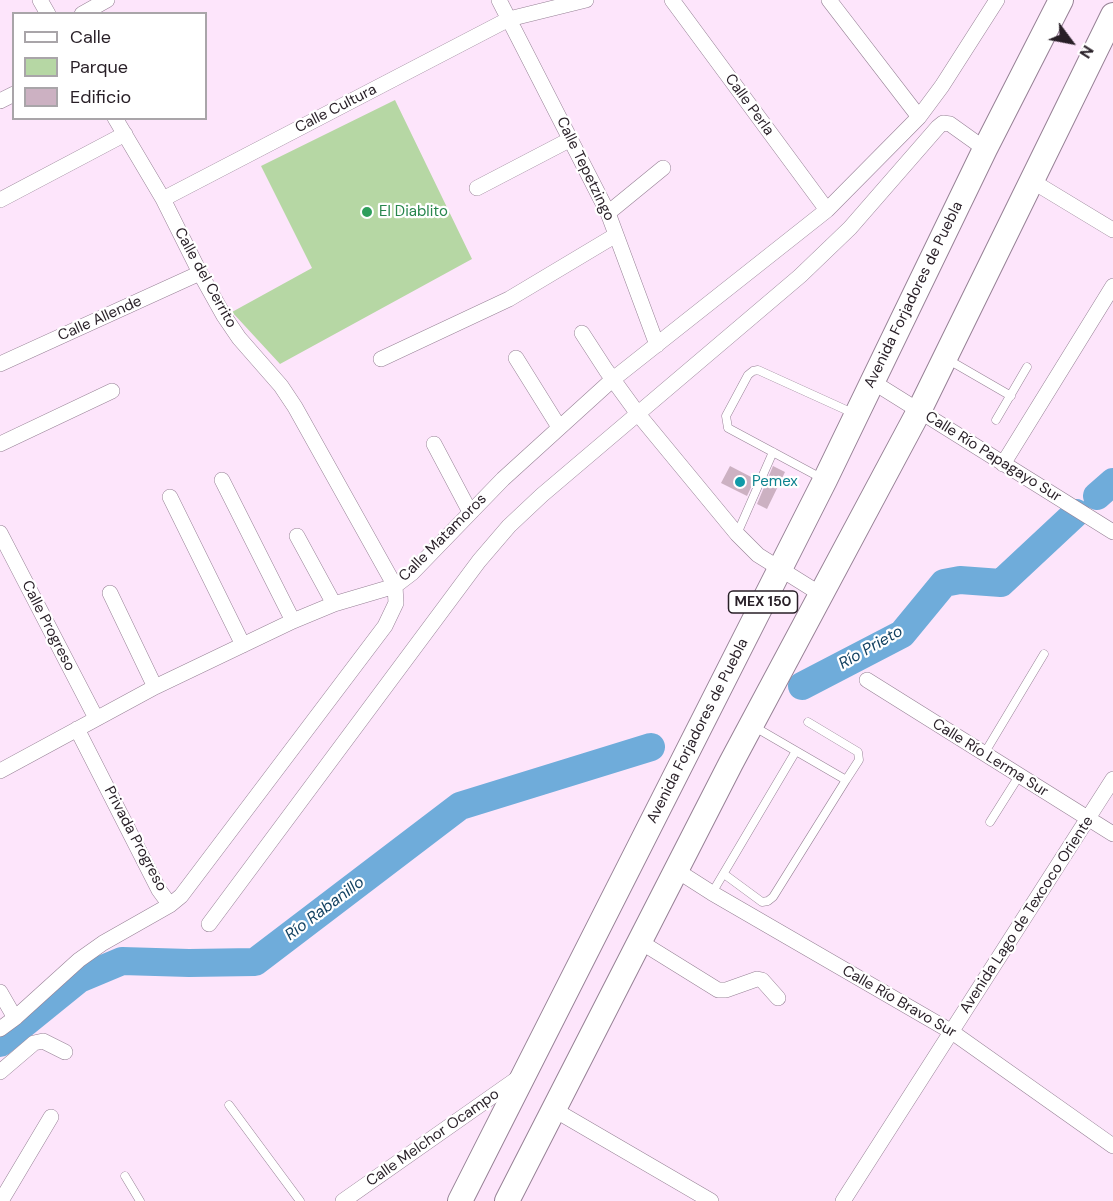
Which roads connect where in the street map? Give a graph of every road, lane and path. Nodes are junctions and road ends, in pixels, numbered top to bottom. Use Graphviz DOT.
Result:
graph roads {
  1 [pos="107,0"];
  2 [pos="499,0"];
  3 [pos="586,0"];
  4 [pos="672,0"];
  5 [pos="829,0"];
  6 [pos="998,0"];
  7 [pos="1060,0"];
  8 [pos="86,12"];
  9 [pos="1113,15"];
  10 [pos="509,19"];
  11 [pos="919,117"];
  12 [pos="116,120"];
  13 [pos="125,134"];
  14 [pos="571,139"];
  15 [pos="985,149"];
  16 [pos="663,168"];
  17 [pos="1032,181"];
  18 [pos="477,188"];
  19 [pos="163,199"];
  20 [pos="0,200"];
  21 [pos="827,210"];
  22 [pos="608,213"];
  23 [pos="1113,230"];
  24 [pos="616,235"];
  25 [pos="200,273"];
  26 [pos="1113,286"];
  27 [pos="582,333"];
  28 [pos="657,345"];
  29 [pos="381,358"];
  30 [pos="516,358"];
  31 [pos="945,358"];
  32 [pos="0,364"];
  33 [pos="1027,367"];
  34 [pos="612,380"];
  35 [pos="873,382"];
  36 [pos="112,392"];
  37 [pos="1011,396"];
  38 [pos="919,411"];
  39 [pos="638,414"];
  40 [pos="856,415"];
  41 [pos="996,420"];
  42 [pos="560,427"];
  43 [pos="0,444"];
  44 [pos="434,444"];
  45 [pos="773,452"];
  46 [pos="1003,464"];
  47 [pos="222,480"];
  48 [pos="825,480"];
  49 [pos="170,497"];
  50 [pos="470,512"];
  51 [pos="1113,532"];
  52 [pos="0,533"];
  53 [pos="737,534"];
  54 [pos="297,536"];
  55 [pos="4,553"];
  56 [pos="779,569"];
  57 [pos="395,586"];
  58 [pos="110,593"];
  59 [pos="822,595"];
  60 [pos="334,604"];
  61 [pos="293,621"];
  62 [pos="243,645"];
  63 [pos="1044,654"];
  64 [pos="867,680"];
  65 [pos="154,687"];
  66 [pos="96,718"];
  67 [pos="808,722"];
  68 [pos="752,726"];
  69 [pos="77,729"];
  70 [pos="796,751"];
  71 [pos="984,754"];
  72 [pos="0,771"];
  73 [pos="1019,776"];
  74 [pos="1113,779"];
  75 [pos="846,780"];
  76 [pos="1088,819"];
  77 [pos="990,822"];
  78 [pos="1113,834"];
  79 [pos="676,870"];
  80 [pos="724,874"];
  81 [pos="712,893"];
  82 [pos="170,905"];
  83 [pos="209,924"];
  84 [pos="639,941"];
  85 [pos="0,992"];
  86 [pos="778,998"];
  87 [pos="15,1018"];
  88 [pos="0,1029"];
  89 [pos="952,1032"];
  90 [pos="64,1052"];
  91 [pos="0,1072"];
  92 [pos="523,1075"];
  93 [pos="229,1105"];
  94 [pos="553,1109"];
  95 [pos="51,1117"];
  96 [pos="1113,1146"];
  97 [pos="125,1176"];
  98 [pos="1,1201"];
  99 [pos="140,1201"];
  100 [pos="300,1201"];
  101 [pos="343,1201"];
  102 [pos="460,1201"];
  103 [pos="507,1201"];
  104 [pos="711,1201"];
  105 [pos="843,1201"];
  1 -- 8 [label="street"];
  2 -- 10 [label="street, Calle Tepetzingo"];
  3 -- 10 [label="street, Calle Cultura"];
  4 -- 21 [label="street, Calle Perla"];
  5 -- 11 [label="street"];
  6 -- 11 [label="street, Calle Matamoros"];
  7 -- 15 [label="main road, Avenida Forjadores de Puebla / MEX 150"];
  9 -- 17 [label="main road, MEX 150"];
  10 -- 14 [label="street, Calle Tepetzingo"];
  10 -- 19 [label="street, Calle Cultura"];
  11 -- 21 [label="street, Calle Matamoros"];
  12 -- 13 [label="street, Calle del Cerrito"];
  13 -- 19 [label="street, Calle del Cerrito"];
  13 -- 20 [label="street"];
  14 -- 18 [label="street"];
  14 -- 22 [label="street, Calle Tepetzingo"];
  15 -- 35 [label="main road, Avenida Forjadores de Puebla / MEX 150"];
  15 -- 39 [label="street"];
  16 -- 22 [label="street"];
  17 -- 23 [label="street"];
  17 -- 31 [label="main road, MEX 150"];
  19 -- 25 [label="street, Calle del Cerrito"];
  21 -- 28 [label="street, Calle Matamoros"];
  22 -- 24 [label="street, Calle Tepetzingo"];
  24 -- 28 [label="street, Calle Tepetzingo"];
  24 -- 29 [label="street"];
  25 -- 32 [label="street, Calle Allende"];
  25 -- 57 [label="street, Calle del Cerrito"];
  26 -- 46 [label="street"];
  27 -- 34 [label="street"];
  28 -- 34 [label="street, Calle Matamoros"];
  30 -- 42 [label="street"];
  31 -- 37 [label="lane"];
  31 -- 38 [label="main road, MEX 150"];
  33 -- 37 [label="lane"];
  34 -- 39 [label="street"];
  34 -- 42 [label="street, Calle Matamoros"];
  35 -- 38 [label="street, Calle Río Papagayo Sur"];
  35 -- 40 [label="main road, Avenida Forjadores de Puebla / MEX 150"];
  36 -- 43 [label="street"];
  37 -- 41 [label="lane"];
  38 -- 46 [label="street, Calle Río Papagayo Sur"];
  38 -- 59 [label="main road, MEX 150"];
  39 -- 53 [label="street"];
  39 -- 83 [label="street"];
  40 -- 45 [label="lane"];
  40 -- 48 [label="main road, Avenida Forjadores de Puebla / MEX 150"];
  42 -- 50 [label="street, Calle Matamoros"];
  44 -- 50 [label="street"];
  45 -- 48 [label="lane"];
  45 -- 53 [label="lane"];
  46 -- 51 [label="street, Calle Río Papagayo Sur"];
  47 -- 61 [label="street"];
  48 -- 56 [label="main road, Avenida Forjadores de Puebla / MEX 150"];
  49 -- 62 [label="street"];
  50 -- 57 [label="street, Calle Matamoros"];
  52 -- 55 [label="street, Calle Progreso"];
  53 -- 56 [label="street"];
  54 -- 60 [label="street"];
  55 -- 66 [label="street, Calle Progreso"];
  56 -- 59 [label="street"];
  56 -- 92 [label="main road, Avenida Forjadores de Puebla / MEX 150"];
  57 -- 60 [label="street, Calle Matamoros"];
  57 -- 82 [label="street"];
  58 -- 65 [label="street"];
  59 -- 68 [label="main road, MEX 150"];
  60 -- 61 [label="street, Calle Matamoros"];
  61 -- 62 [label="street, Calle Matamoros"];
  62 -- 65 [label="street, Calle Matamoros"];
  63 -- 71 [label="lane"];
  64 -- 71 [label="street, Calle Río Lerma Sur"];
  65 -- 66 [label="street, Calle Matamoros"];
  66 -- 69 [label="street, Calle Matamoros"];
  67 -- 75 [label="lane"];
  68 -- 70 [label="lane"];
  68 -- 79 [label="main road, MEX 150"];
  69 -- 72 [label="street, Calle Matamoros"];
  69 -- 82 [label="street, Privada Progreso"];
  70 -- 75 [label="lane"];
  70 -- 80 [label="lane"];
  71 -- 73 [label="street, Calle Río Lerma Sur"];
  73 -- 76 [label="street, Calle Río Lerma Sur"];
  73 -- 77 [label="lane"];
  74 -- 76 [label="street, Avenida Lago de Texcoco Oriente"];
  75 -- 80 [label="lane"];
  76 -- 78 [label="street, Calle Río Lerma Sur"];
  76 -- 89 [label="street, Avenida Lago de Texcoco Oriente"];
  79 -- 81 [label="street, Calle Río Bravo Sur"];
  79 -- 84 [label="main road, MEX 150"];
  80 -- 81 [label="lane"];
  81 -- 89 [label="street, Calle Río Bravo Sur"];
  82 -- 87 [label="street, Privada Progreso"];
  84 -- 86 [label="street"];
  84 -- 94 [label="main road, MEX 150"];
  85 -- 87 [label="street"];
  87 -- 88 [label="street, Privada Progreso"];
  89 -- 96 [label="street, Calle Río Bravo Sur"];
  89 -- 105 [label="street, Avenida Lago de Texcoco Oriente"];
  90 -- 91 [label="street"];
  92 -- 101 [label="street, Calle Melchor Ocampo"];
  92 -- 102 [label="main road, Avenida Forjadores de Puebla / MEX 150"];
  93 -- 100 [label="lane"];
  94 -- 103 [label="main road, MEX 150"];
  94 -- 104 [label="street"];
  95 -- 98 [label="street"];
  97 -- 99 [label="lane"];
}
